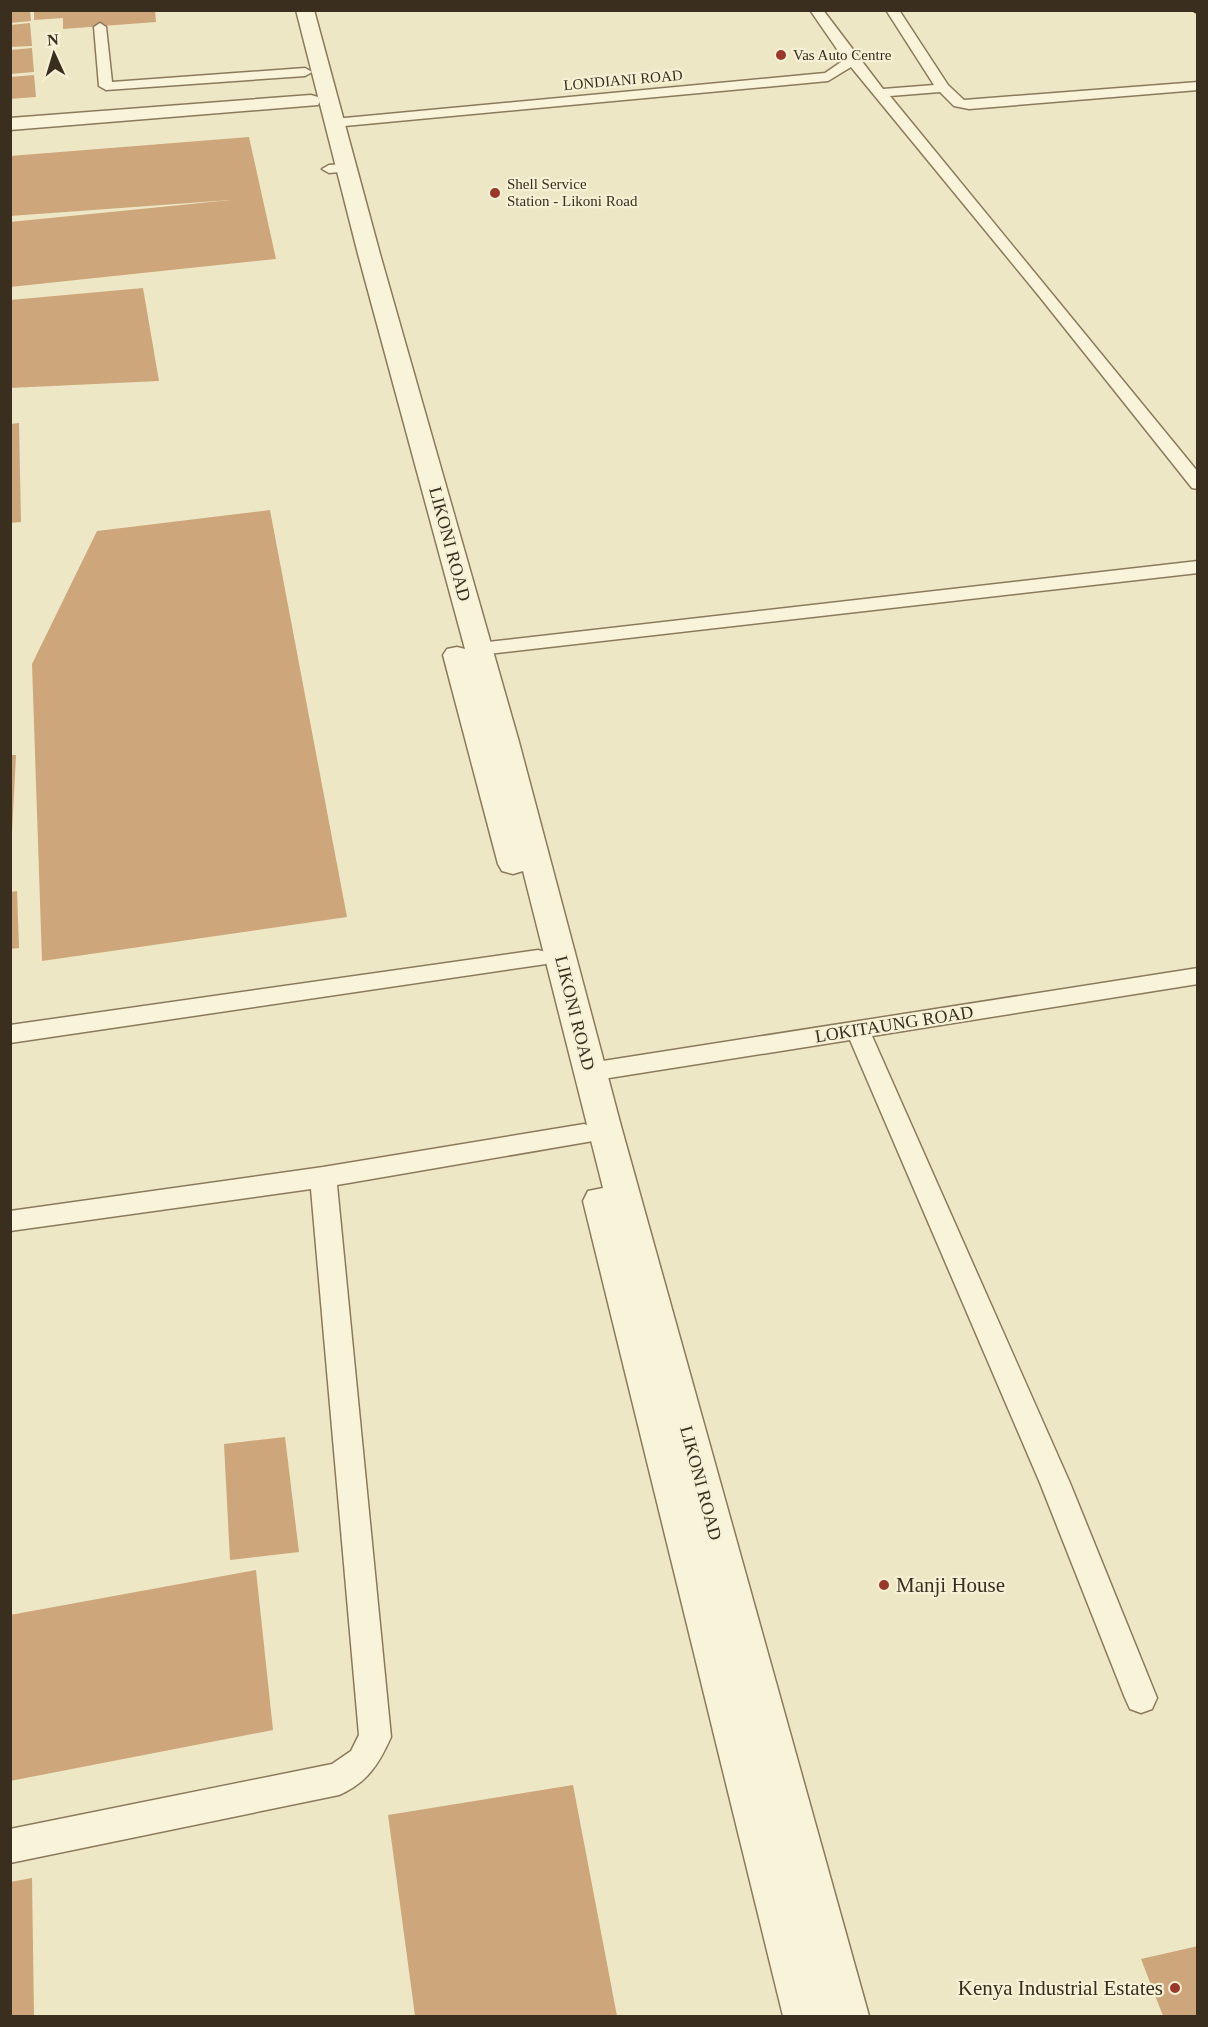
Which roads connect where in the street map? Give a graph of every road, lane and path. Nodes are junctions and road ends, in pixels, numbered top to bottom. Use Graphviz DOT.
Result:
graph roads {
  1 [pos="291,10"];
  2 [pos="305,10"];
  3 [pos="816,10"];
  4 [pos="892,10"];
  5 [pos="100,27"];
  6 [pos="848,55"];
  7 [pos="1197,86"];
  8 [pos="943,88"];
  9 [pos="882,93"];
  10 [pos="317,99"];
  11 [pos="10,124"];
  12 [pos="1197,484"];
  13 [pos="1197,567"];
  14 [pos="467,650"];
  15 [pos="538,958"];
  16 [pos="1197,976"];
  17 [pos="857,1029"];
  18 [pos="10,1034"];
  19 [pos="590,1072"];
  20 [pos="584,1134"];
  21 [pos="323,1177"];
  22 [pos="10,1221"];
  23 [pos="1141,1698"];
  24 [pos="10,1846"];
  25 [pos="807,2016"];
  26 [pos="845,2016"];
  1 -- 10 [label="street, LIKONI ROAD"];
  2 -- 10 [label="street, LIKONI ROAD"];
  3 -- 6 [label="lane"];
  4 -- 8 [label="lane"];
  5 -- 10 [label="lane, LONDIANI ROAD"];
  6 -- 9 [label="lane"];
  6 -- 10 [label="lane, LONDIANI ROAD"];
  7 -- 8 [label="lane"];
  8 -- 9 [label="lane"];
  9 -- 12 [label="lane"];
  10 -- 11 [label="street"];
  10 -- 14 [label="street, LIKONI ROAD"];
  13 -- 14 [label="lane"];
  14 -- 15 [label="street, LIKONI ROAD"];
  14 -- 19 [label="street, LIKONI ROAD"];
  15 -- 18 [label="lane"];
  15 -- 20 [label="street, LIKONI ROAD"];
  16 -- 17 [label="lane, LOKITAUNG ROAD"];
  17 -- 19 [label="lane, LOKITAUNG ROAD"];
  17 -- 23 [label="lane"];
  19 -- 26 [label="street, LIKONI ROAD"];
  20 -- 21 [label="lane"];
  20 -- 25 [label="street, LIKONI ROAD"];
  21 -- 22 [label="lane"];
  21 -- 24 [label="lane"];
}
